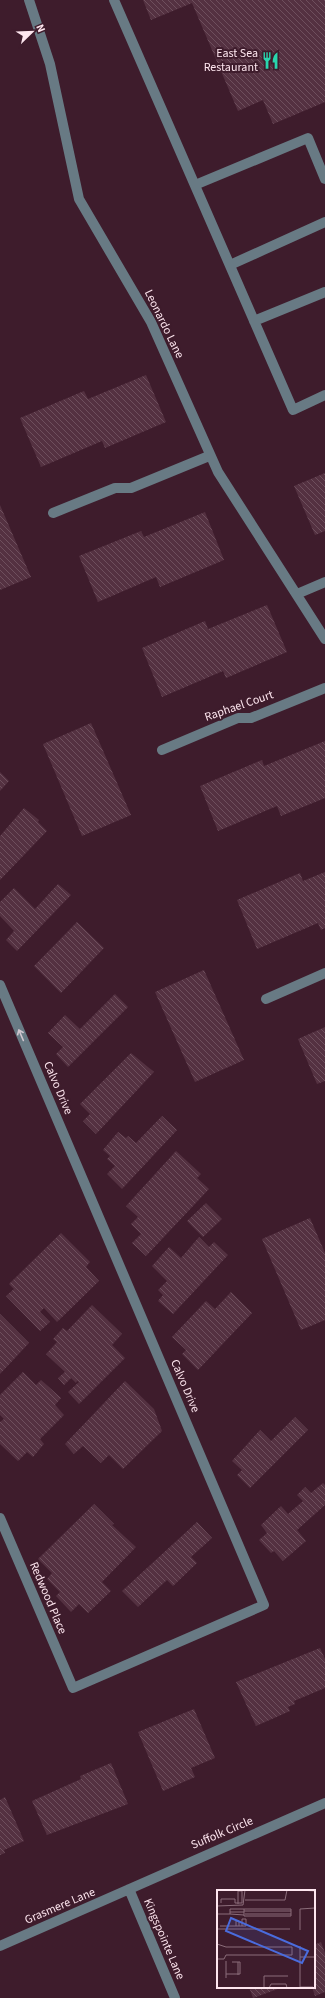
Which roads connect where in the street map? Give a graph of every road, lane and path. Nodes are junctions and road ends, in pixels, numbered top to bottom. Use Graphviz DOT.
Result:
graph roads {
  1 [pos="29,0"];
  2 [pos="114,0"];
  3 [pos="325,179"];
  4 [pos="195,185"];
  5 [pos="325,222"];
  6 [pos="230,265"];
  7 [pos="325,292"];
  8 [pos="254,321"];
  9 [pos="325,395"];
  10 [pos="210,456"];
  11 [pos="53,513"];
  12 [pos="325,582"];
  13 [pos="296,594"];
  14 [pos="325,639"];
  15 [pos="325,688"];
  16 [pos="162,750"];
  17 [pos="325,973"];
  18 [pos="0,985"];
  19 [pos="266,999"];
  20 [pos="0,1518"];
  21 [pos="73,1688"];
  22 [pos="325,1803"];
  23 [pos="129,1890"];
  24 [pos="0,1946"];
  25 [pos="175,1998"];
  1 -- 10 [label="street, Leonardo Lane"];
  2 -- 4 [label="street"];
  3 -- 4 [label="street"];
  4 -- 6 [label="street"];
  5 -- 6 [label="street"];
  6 -- 8 [label="street"];
  7 -- 8 [label="street"];
  8 -- 9 [label="street"];
  10 -- 11 [label="street"];
  10 -- 13 [label="street, Leonardo Lane"];
  12 -- 13 [label="street"];
  13 -- 14 [label="street, Leonardo Lane"];
  15 -- 16 [label="street, Raphael Court"];
  17 -- 19 [label="street"];
  21 -- 18 [label="street, Calvo Drive, one-way"];
  20 -- 21 [label="street, Redwood Place"];
  22 -- 23 [label="street, Suffolk Circle"];
  23 -- 24 [label="street, Grasmere Lane"];
  23 -- 25 [label="street, Kingspointe Lane"];
}
